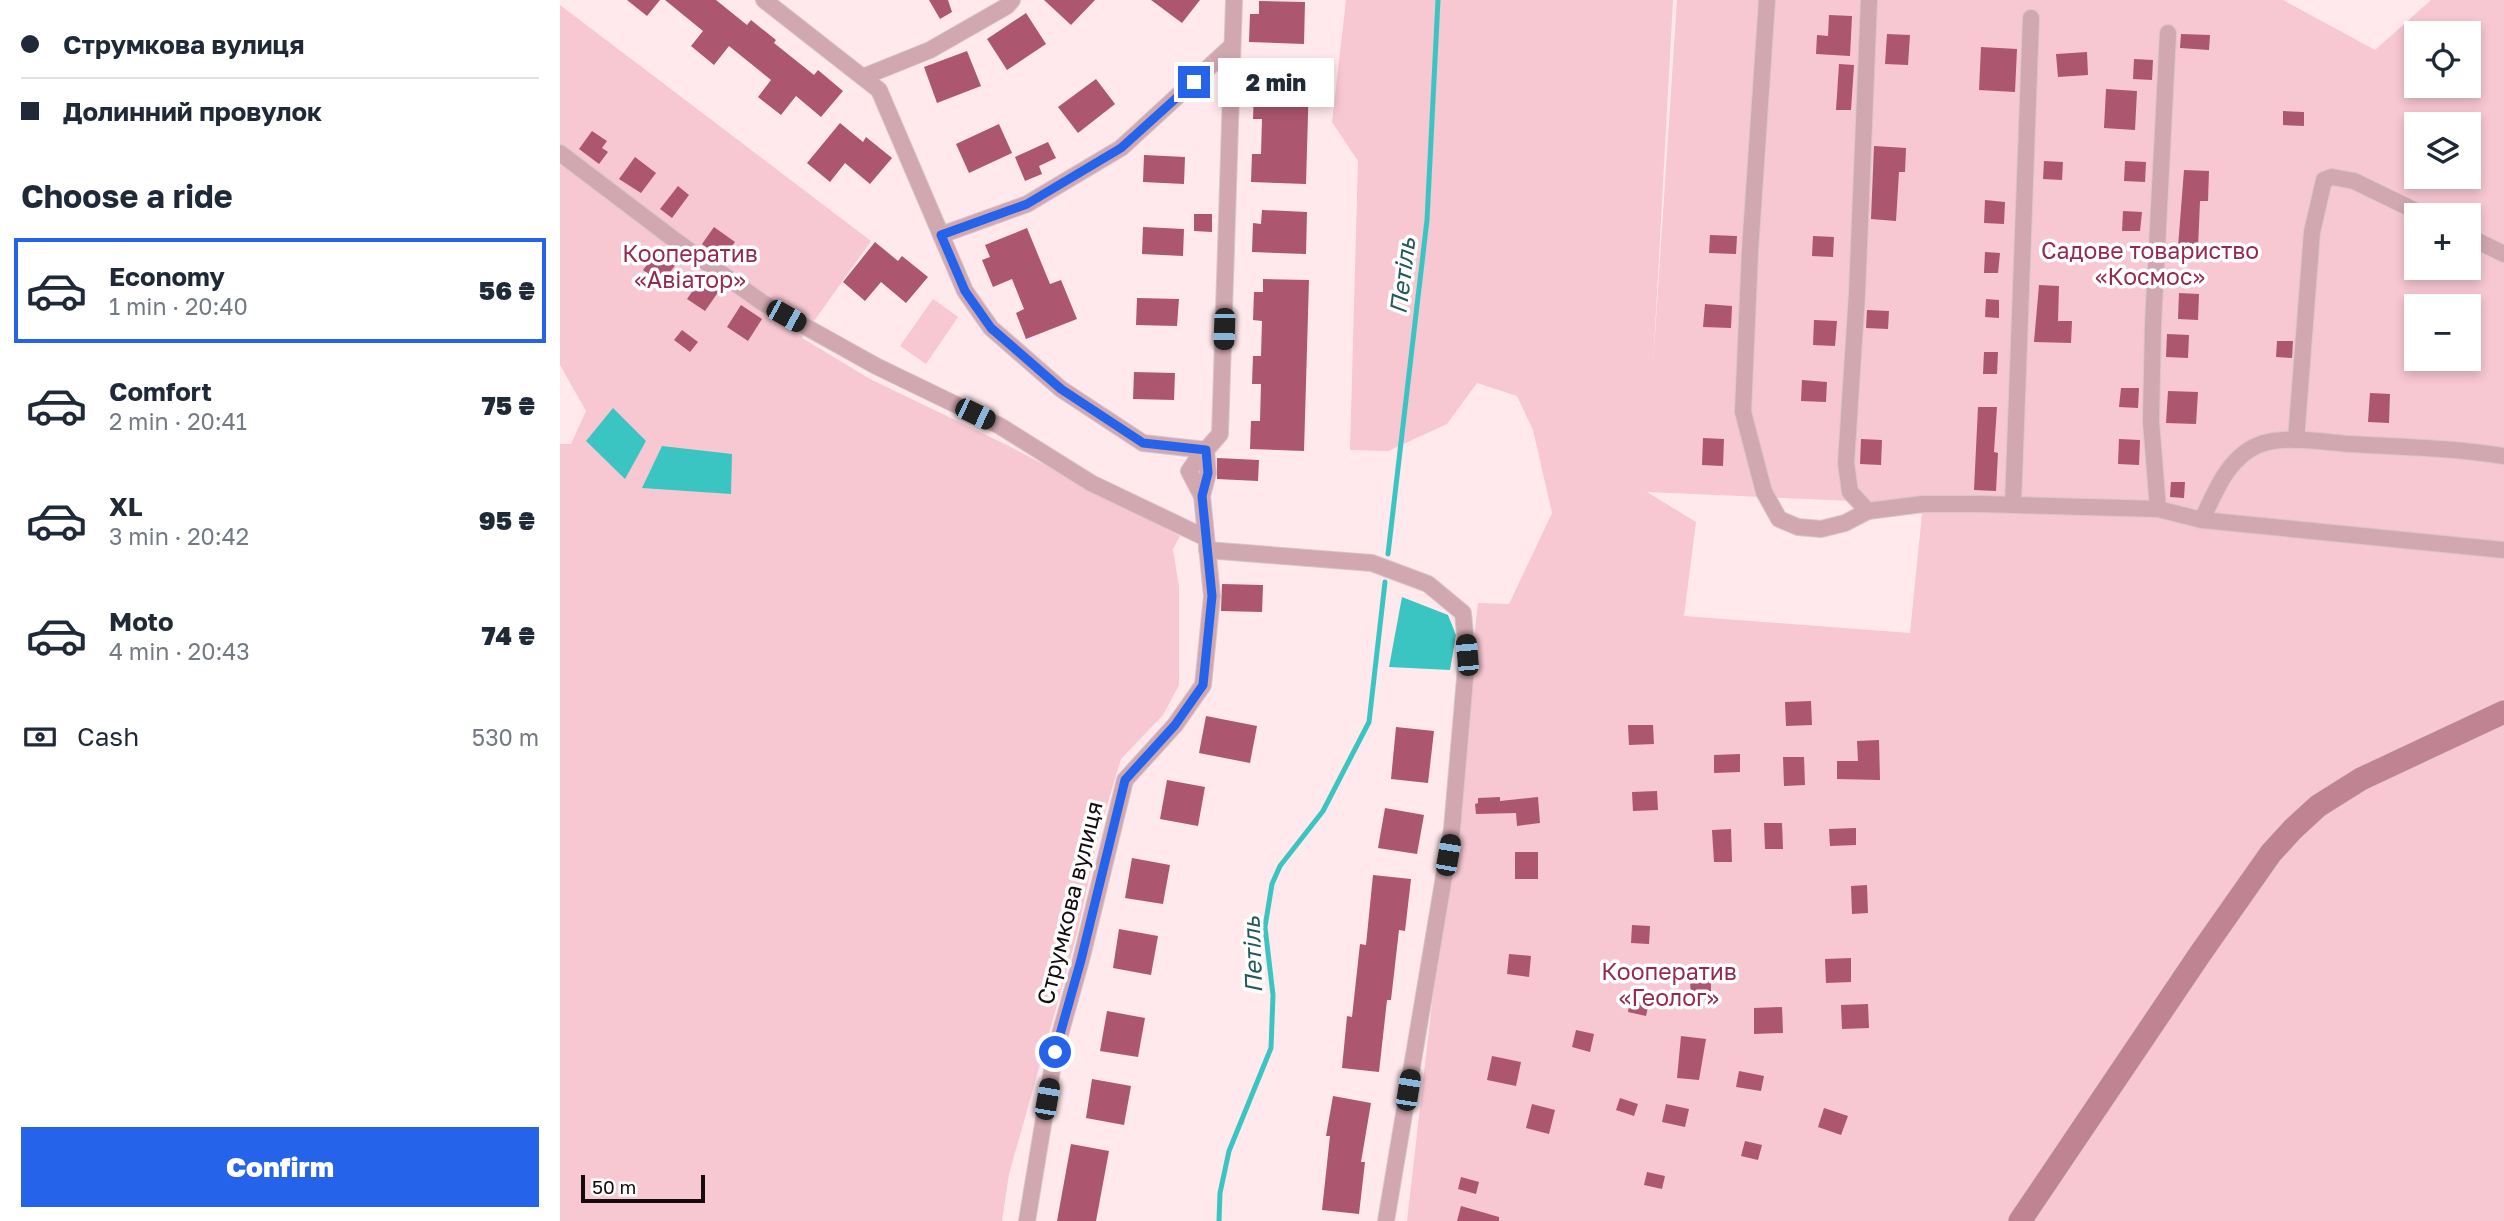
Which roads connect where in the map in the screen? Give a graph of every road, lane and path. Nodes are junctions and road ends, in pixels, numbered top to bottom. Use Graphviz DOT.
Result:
graph roads {
  1 [pos="764,0"];
  2 [pos="1012,0"];
  3 [pos="1234,0"];
  4 [pos="1767,0"];
  5 [pos="1869,0"];
  6 [pos="2031,18"];
  7 [pos="2168,33"];
  8 [pos="1232,46"];
  9 [pos="863,77"];
  10 [pos="560,153"];
  11 [pos="2404,205"];
  12 [pos="941,235"];
  13 [pos="2481,243"];
  14 [pos="2504,254"];
  15 [pos="2296,440"];
  16 [pos="1205,450"];
  17 [pos="2504,456"];
  18 [pos="2013,505"];
  19 [pos="2158,509"];
  20 [pos="1868,511"];
  21 [pos="2202,520"];
  22 [pos="1207,544"];
  23 [pos="2504,550"];
  24 [pos="2504,712"];
  25 [pos="1027,1221"];
  26 [pos="1386,1221"];
  27 [pos="2020,1221"];
  1 -- 9 [label="street"];
  2 -- 9 [label="street"];
  3 -- 8 [label="street, Струмкова вулиця"];
  4 -- 20 [label="street"];
  5 -- 20 [label="street"];
  6 -- 18 [label="street"];
  7 -- 19 [label="street"];
  8 -- 12 [label="street"];
  8 -- 16 [label="street, Струмкова вулиця"];
  9 -- 12 [label="street"];
  10 -- 22 [label="street"];
  11 -- 15 [label="street"];
  12 -- 16 [label="street"];
  13 -- 14 [label="street"];
  15 -- 17 [label="street"];
  15 -- 21 [label="street"];
  16 -- 22 [label="street, Струмкова вулиця"];
  18 -- 19 [label="street"];
  18 -- 20 [label="street"];
  19 -- 21 [label="street"];
  21 -- 23 [label="street"];
  22 -- 25 [label="street, Струмкова вулиця"];
  22 -- 26 [label="street"];
  24 -- 27 [label="street"];
}
